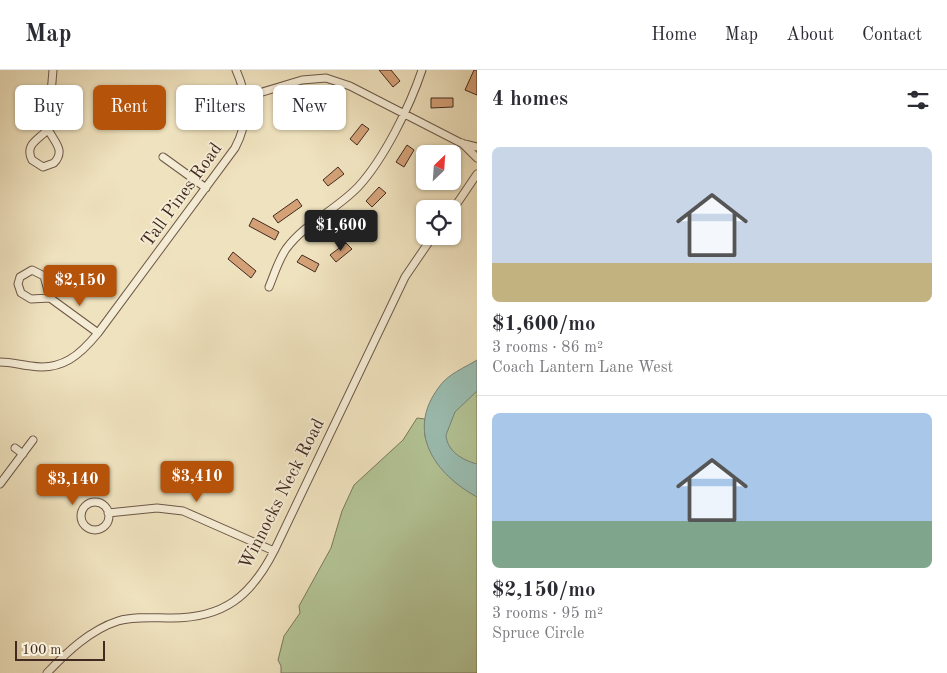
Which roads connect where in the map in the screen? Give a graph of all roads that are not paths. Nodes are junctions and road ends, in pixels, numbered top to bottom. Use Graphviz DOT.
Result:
graph roads {
  1 [pos="53,70"];
  2 [pos="236,70"];
  3 [pos="422,70"];
  4 [pos="52,85"];
  5 [pos="242,85"];
  6 [pos="263,92"];
  7 [pos="404,113"];
  8 [pos="48,129"];
  9 [pos="242,130"];
  10 [pos="461,143"];
  11 [pos="477,146"];
  12 [pos="163,157"];
  13 [pos="477,158"];
  14 [pos="477,174"];
  15 [pos="206,188"];
  16 [pos="459,200"];
  17 [pos="427,245"];
  18 [pos="269,288"];
  19 [pos="50,298"];
  20 [pos="98,333"];
  21 [pos="0,362"];
  22 [pos="34,440"];
  23 [pos="15,448"];
  24 [pos="23,454"];
  25 [pos="0,484"];
  26 [pos="108,512"];
  27 [pos="274,551"];
  28 [pos="47,673"];
  1 -- 4 [label="street"];
  2 -- 5 [label="street, Tall Pines Road"];
  3 -- 7 [label="street"];
  6 -- 7 [label="street"];
  7 -- 10 [label="street"];
  7 -- 18 [label="street"];
  8 -- 8 [label="street"];
  9 -- 15 [label="street, Tall Pines Road"];
  10 -- 11 [label="street"];
  10 -- 13 [label="street"];
  12 -- 15 [label="street"];
  14 -- 16 [label="street"];
  15 -- 20 [label="street, Tall Pines Road"];
  17 -- 27 [label="street, Winnocks Neck Road"];
  19 -- 19 [label="street"];
  19 -- 20 [label="street"];
  20 -- 21 [label="street, Tall Pines Road"];
  22 -- 24 [label="street"];
  23 -- 24 [label="street"];
  24 -- 25 [label="street"];
  26 -- 27 [label="street"];
  27 -- 28 [label="street, Winnocks Neck Road"];
}
